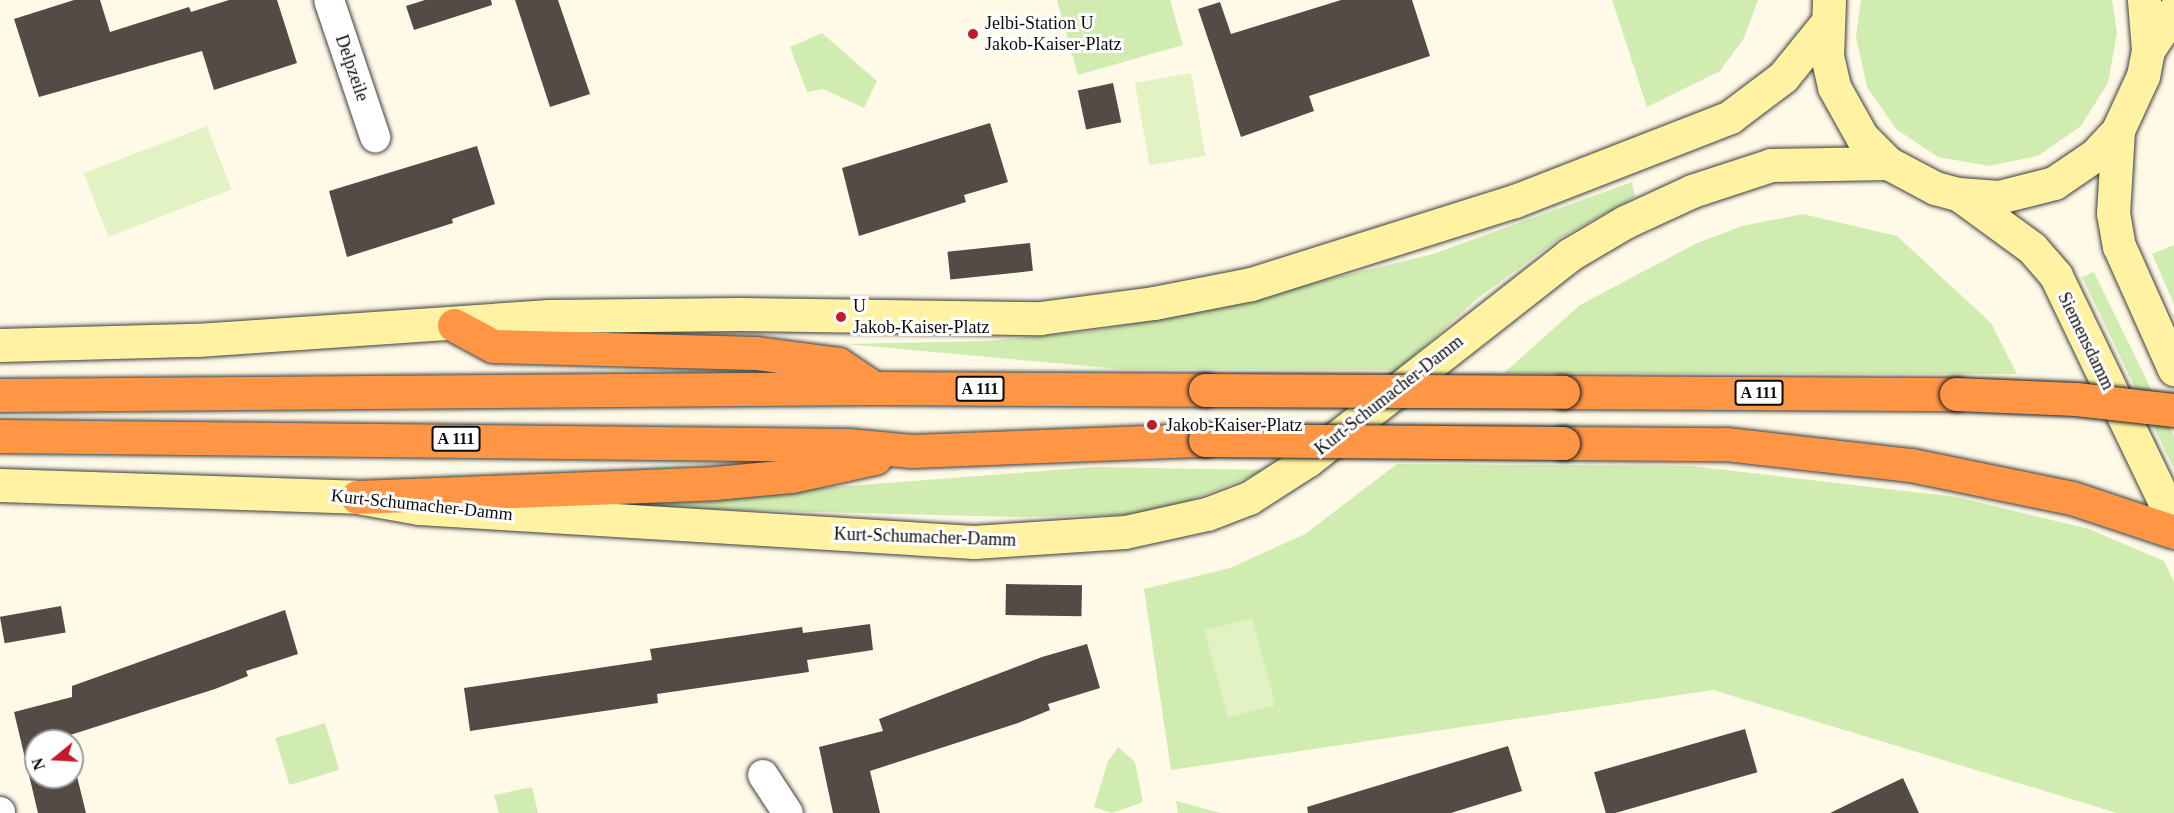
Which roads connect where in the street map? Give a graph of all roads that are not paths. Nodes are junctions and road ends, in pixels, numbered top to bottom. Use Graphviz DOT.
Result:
graph roads {
  1 [pos="329,0"];
  2 [pos="2144,0"];
  3 [pos="2174,11"];
  4 [pos="1827,12"];
  5 [pos="2148,50"];
  6 [pos="2118,130"];
  7 [pos="375,137"];
  8 [pos="1888,163"];
  9 [pos="1958,194"];
  10 [pos="454,325"];
  11 [pos="0,345"];
  12 [pos="2174,369"];
  13 [pos="874,388"];
  14 [pos="0,395"];
  15 [pos="2174,410"];
  16 [pos="0,436"];
  17 [pos="912,451"];
  18 [pos="0,484"];
  19 [pos="357,497"];
  20 [pos="2174,520"];
  21 [pos="2174,532"];
  22 [pos="763,775"];
  23 [pos="788,813"];
  1 -- 7 [label="street, Delpzeile"];
  2 -- 5 [label="main road"];
  3 -- 5 [label="main road"];
  4 -- 8 [label="main road"];
  4 -- 10 [label="main road"];
  5 -- 6 [label="main road"];
  6 -- 9 [label="main road"];
  6 -- 12 [label="main road"];
  8 -- 9 [label="main road"];
  8 -- 19 [label="main road, Kurt-Schumacher-Damm"];
  9 -- 20 [label="main road, Siemensdamm"];
  10 -- 11 [label="main road"];
  10 -- 13 [label="highway"];
  13 -- 14 [label="highway, A 111"];
  13 -- 15 [label="highway, A 111, bridge"];
  16 -- 17 [label="highway, A 111"];
  17 -- 19 [label="highway"];
  17 -- 21 [label="highway, A 111, bridge"];
  18 -- 19 [label="main road, Kurt-Schumacher-Damm"];
  22 -- 23 [label="street"];
}
